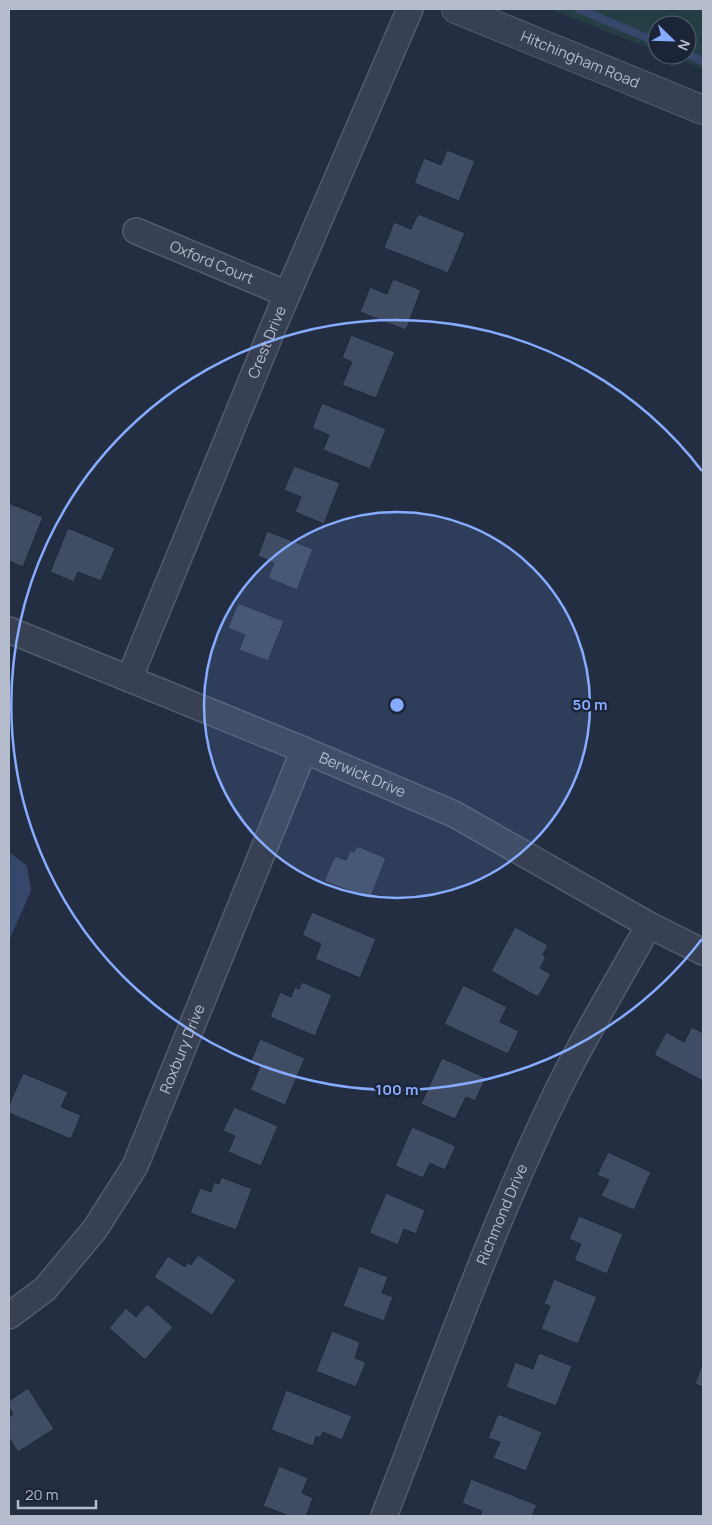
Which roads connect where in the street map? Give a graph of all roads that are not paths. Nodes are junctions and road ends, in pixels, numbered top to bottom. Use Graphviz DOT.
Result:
graph roads {
  1 [pos="410,9"];
  2 [pos="456,9"];
  3 [pos="703,110"];
  4 [pos="136,231"];
  5 [pos="287,294"];
  6 [pos="9,630"];
  7 [pos="129,678"];
  8 [pos="304,750"];
  9 [pos="649,925"];
  10 [pos="703,952"];
  11 [pos="9,1316"];
  12 [pos="384,1516"];
  1 -- 5 [label="street, Crest Drive"];
  2 -- 3 [label="street, Hitchingham Road"];
  4 -- 5 [label="street, Oxford Court"];
  5 -- 7 [label="street, Crest Drive"];
  6 -- 7 [label="street, Berwick Drive"];
  7 -- 8 [label="street, Berwick Drive"];
  8 -- 9 [label="street, Berwick Drive"];
  8 -- 11 [label="street, Roxbury Drive"];
  9 -- 10 [label="street, Berwick Drive"];
  9 -- 12 [label="street, Richmond Drive"];
}
